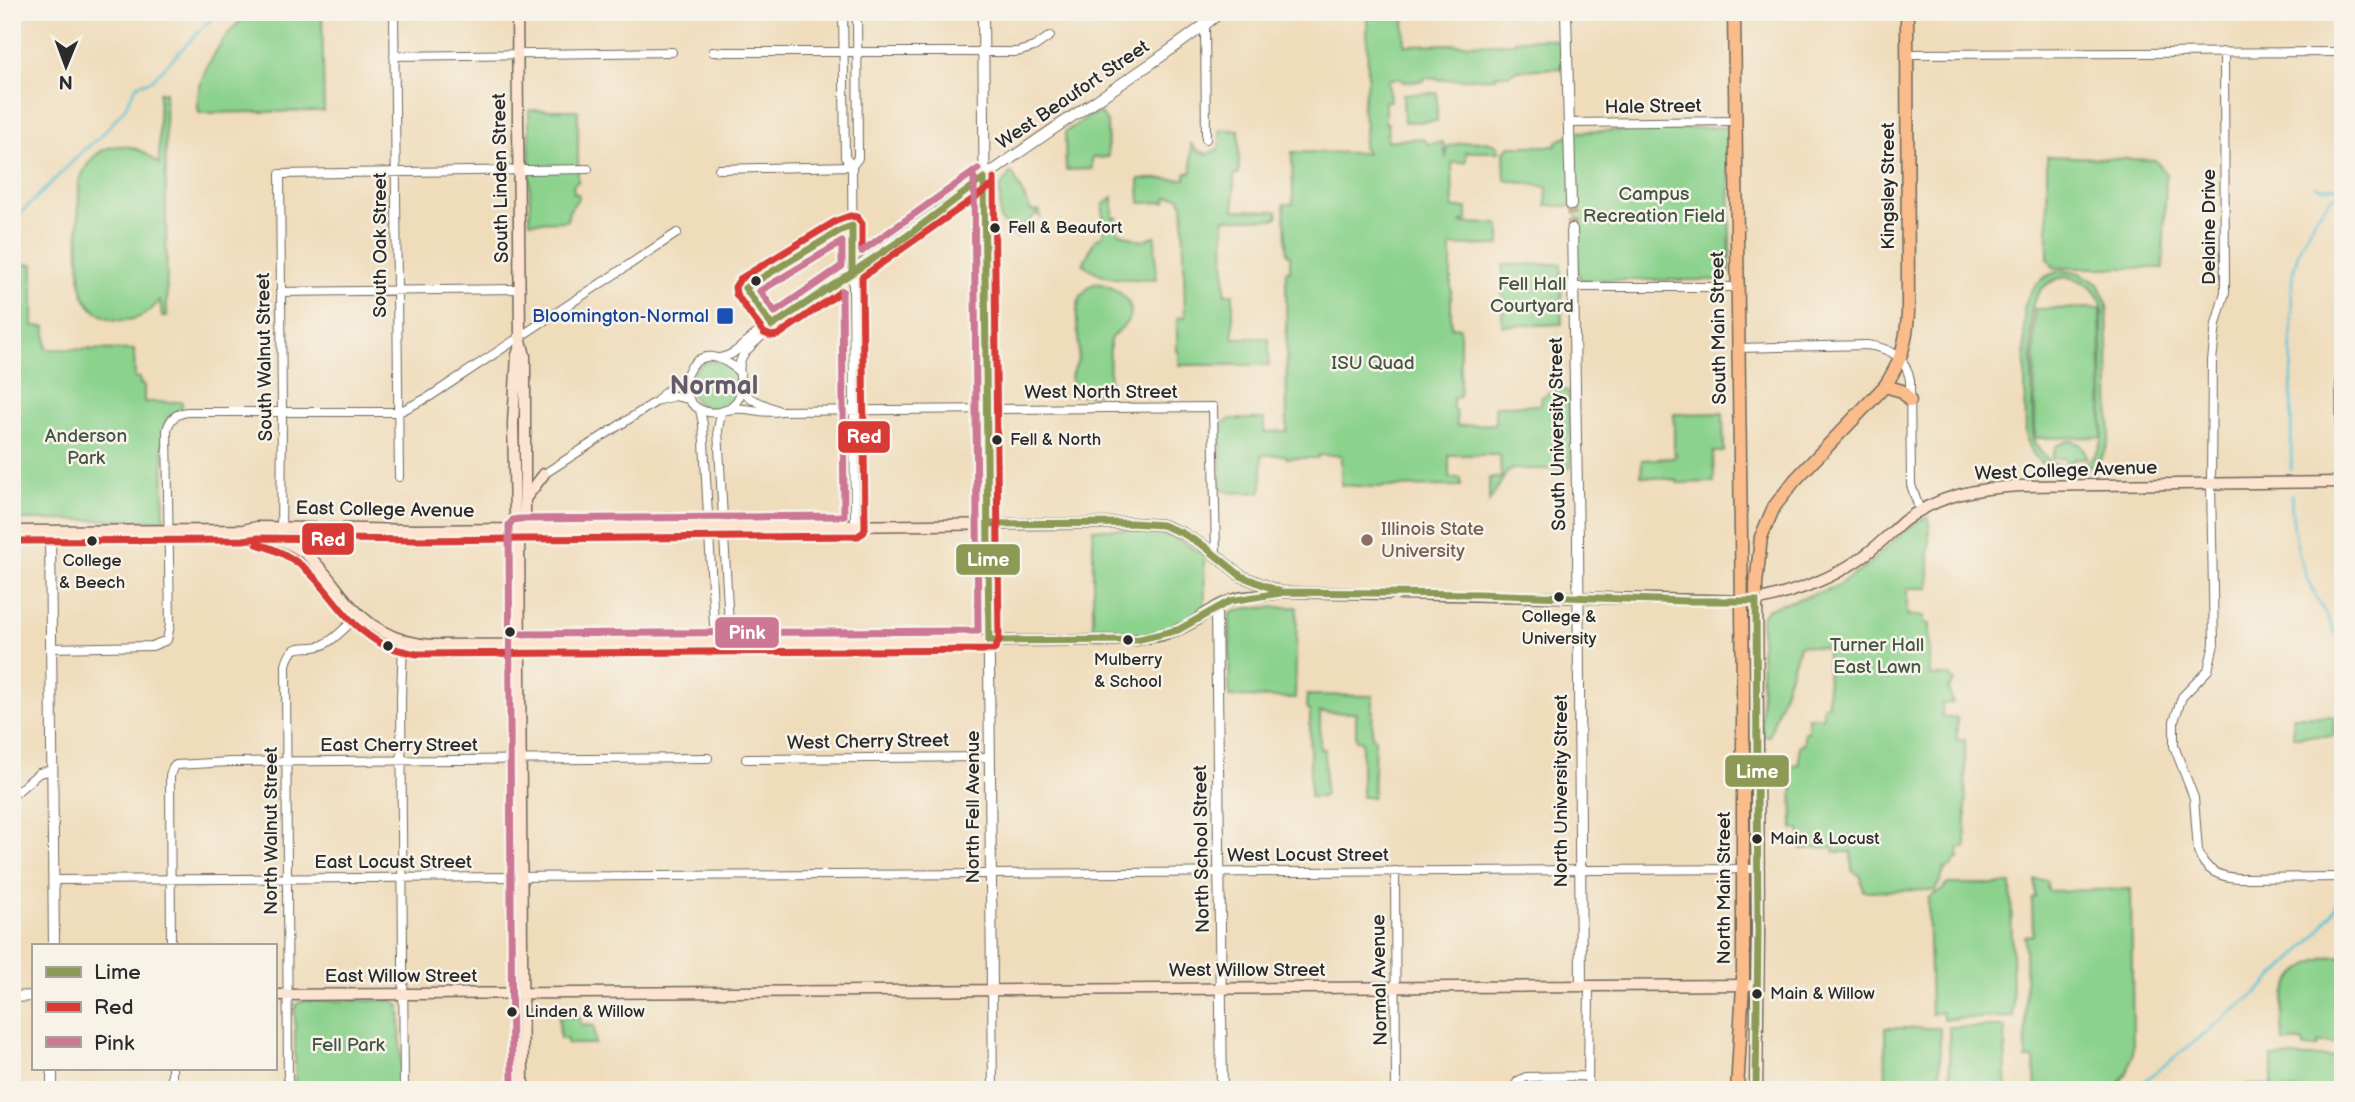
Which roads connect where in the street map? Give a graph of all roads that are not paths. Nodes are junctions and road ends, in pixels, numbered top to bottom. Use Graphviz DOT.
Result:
graph roads {
  1 [pos="394,12"];
  2 [pos="517,12"];
  3 [pos="843,12"];
  4 [pos="857,12"];
  5 [pos="983,12"];
  6 [pos="1221,12"];
  7 [pos="1566,12"];
  8 [pos="1734,12"];
  9 [pos="1907,12"];
  10 [pos="1205,25"];
  11 [pos="1050,36"];
  12 [pos="673,52"];
  13 [pos="713,52"];
  14 [pos="843,52"];
  15 [pos="857,52"];
  16 [pos="984,52"];
  17 [pos="2224,52"];
  18 [pos="2343,52"];
  19 [pos="517,53"];
  20 [pos="1907,54"];
  21 [pos="394,56"];
  22 [pos="1735,121"];
  23 [pos="1570,123"];
  24 [pos="1206,139"];
  25 [pos="852,166"];
  26 [pos="518,169"];
  27 [pos="588,169"];
  28 [pos="719,169"];
  29 [pos="395,172"];
  30 [pos="984,178"];
  31 [pos="1571,205"];
  32 [pos="1572,229"];
  33 [pos="677,233"];
  34 [pos="852,271"];
  35 [pos="1573,287"];
  36 [pos="1738,287"];
  37 [pos="520,289"];
  38 [pos="396,290"];
  39 [pos="280,292"];
  40 [pos="772,326"];
  41 [pos="520,340"];
  42 [pos="1739,348"];
  43 [pos="720,358"];
  44 [pos="1901,358"];
  45 [pos="740,373"];
  46 [pos="2340,375"];
  47 [pos="686,378"];
  48 [pos="1885,386"];
  49 [pos="741,388"];
  50 [pos="689,398"];
  51 [pos="656,401"];
  52 [pos="1910,401"];
  53 [pos="988,408"];
  54 [pos="700,410"];
  55 [pos="725,411"];
  56 [pos="780,411"];
  57 [pos="853,411"];
  58 [pos="398,412"];
  59 [pos="282,413"];
  60 [pos="525,462"];
  61 [pos="544,474"];
  62 [pos="399,477"];
  63 [pos="2342,482"];
  64 [pos="2211,484"];
  65 [pos="525,499"];
  66 [pos="1920,511"];
  67 [pos="989,524"];
  68 [pos="855,526"];
  69 [pos="282,527"];
  70 [pos="717,527"];
  71 [pos="519,529"];
  72 [pos="243,530"];
  73 [pos="12,531"];
  74 [pos="169,531"];
  75 [pos="50,532"];
  76 [pos="281,540"];
  77 [pos="1216,556"];
  78 [pos="1281,592"];
  79 [pos="1578,597"];
  80 [pos="1741,601"];
  81 [pos="1756,601"];
  82 [pos="1216,607"];
  83 [pos="359,615"];
  84 [pos="402,641"];
  85 [pos="989,641"];
  86 [pos="722,642"];
  87 [pos="519,644"];
  88 [pos="51,648"];
  89 [pos="990,757"];
  90 [pos="708,758"];
  91 [pos="746,759"];
  92 [pos="402,761"];
  93 [pos="520,761"];
  94 [pos="286,762"];
  95 [pos="53,770"];
  96 [pos="12,796"];
  97 [pos="1579,869"];
  98 [pos="1743,869"];
  99 [pos="1758,869"];
  100 [pos="1395,870"];
  101 [pos="1220,871"];
  102 [pos="991,873"];
  103 [pos="732,876"];
  104 [pos="403,877"];
  105 [pos="521,877"];
  106 [pos="2343,877"];
  107 [pos="287,878"];
  108 [pos="54,880"];
  109 [pos="171,880"];
  110 [pos="54,944"];
  111 [pos="171,944"];
  112 [pos="1585,985"];
  113 [pos="1743,985"];
  114 [pos="1758,985"];
  115 [pos="1222,987"];
  116 [pos="1396,987"];
  117 [pos="992,989"];
  118 [pos="736,991"];
  119 [pos="522,992"];
  120 [pos="403,993"];
  121 [pos="276,995"];
  122 [pos="287,995"];
  123 [pos="32,996"];
  124 [pos="12,997"];
  125 [pos="52,1070"];
  126 [pos="172,1070"];
  127 [pos="1588,1076"];
  128 [pos="52,1090"];
  129 [pos="172,1090"];
  130 [pos="288,1090"];
  131 [pos="404,1090"];
  132 [pos="523,1090"];
  133 [pos="993,1090"];
  134 [pos="1222,1090"];
  135 [pos="1396,1090"];
  136 [pos="1513,1090"];
  137 [pos="1587,1090"];
  138 [pos="1737,1090"];
  139 [pos="1756,1090"];
  1 -- 21 [label="street, South Oak Street"];
  2 -- 19 [label="main road, South Linden Street"];
  3 -- 14 [label="street"];
  4 -- 15 [label="street"];
  5 -- 16 [label="street, North Fell Avenue"];
  6 -- 10 [label="street, West Beaufort Street"];
  7 -- 23 [label="street"];
  8 -- 22 [label="main road, South Main Street"];
  9 -- 20 [label="main road, Kingsley Street"];
  10 -- 24 [label="street"];
  10 -- 30 [label="street, West Beaufort Street"];
  11 -- 16 [label="street"];
  12 -- 19 [label="street"];
  13 -- 14 [label="street"];
  14 -- 15 [label="street"];
  14 -- 25 [label="street"];
  15 -- 16 [label="street"];
  15 -- 25 [label="street"];
  16 -- 30 [label="street, North Fell Avenue"];
  17 -- 18 [label="street"];
  17 -- 20 [label="street"];
  17 -- 64 [label="street, Delaine Drive"];
  19 -- 21 [label="street"];
  19 -- 26 [label="main road, South Linden Street"];
  20 -- 44 [label="main road, Kingsley Street"];
  21 -- 29 [label="street, South Oak Street"];
  22 -- 23 [label="street, Hale Street"];
  22 -- 36 [label="main road, South Main Street"];
  23 -- 31 [label="street"];
  25 -- 28 [label="street"];
  25 -- 34 [label="street"];
  26 -- 27 [label="street"];
  26 -- 29 [label="street"];
  26 -- 37 [label="main road, South Linden Street"];
  29 -- 38 [label="street, South Oak Street"];
  29 -- 39 [label="street, South Walnut Street"];
  30 -- 34 [label="street, West Beaufort Street"];
  30 -- 53 [label="street, North Fell Avenue"];
  32 -- 35 [label="street, South University Street"];
  33 -- 41 [label="street"];
  34 -- 40 [label="street, West Beaufort Street"];
  34 -- 57 [label="street"];
  35 -- 36 [label="street"];
  35 -- 79 [label="street, South University Street"];
  36 -- 42 [label="main road, South Main Street"];
  37 -- 38 [label="street"];
  37 -- 41 [label="main road, South Linden Street"];
  38 -- 39 [label="street"];
  38 -- 58 [label="street, South Oak Street"];
  39 -- 59 [label="street, South Walnut Street"];
  40 -- 43 [label="street, West Beaufort Street"];
  40 -- 45 [label="street, West Beaufort Street"];
  41 -- 58 [label="street"];
  41 -- 60 [label="main road, South Linden Street"];
  41 -- 71 [label="main road, South Linden Street"];
  42 -- 44 [label="street"];
  42 -- 80 [label="main road, South Main Street"];
  43 -- 45 [label="street"];
  43 -- 47 [label="street"];
  44 -- 48 [label="main road, Kingsley Street"];
  44 -- 52 [label="street, Kingsley Street"];
  45 -- 49 [label="street"];
  46 -- 63 [label="street"];
  47 -- 50 [label="street"];
  47 -- 51 [label="street"];
  48 -- 52 [label="main road"];
  48 -- 81 [label="main road, Kingsley Street"];
  49 -- 55 [label="street"];
  49 -- 56 [label="street, West North Street"];
  50 -- 51 [label="street"];
  50 -- 54 [label="street"];
  51 -- 61 [label="street"];
  52 -- 66 [label="street, Kingsley Street"];
  53 -- 57 [label="street, West North Street"];
  53 -- 67 [label="street, North Fell Avenue"];
  53 -- 77 [label="street, West North Street"];
  54 -- 55 [label="street"];
  54 -- 70 [label="street"];
  55 -- 56 [label="street, West North Street"];
  55 -- 70 [label="street"];
  56 -- 57 [label="street, West North Street"];
  57 -- 68 [label="street"];
  58 -- 59 [label="street"];
  58 -- 62 [label="street, South Oak Street"];
  59 -- 69 [label="street, South Walnut Street"];
  59 -- 74 [label="street"];
  60 -- 61 [label="main road"];
  60 -- 65 [label="main road, South Linden Street"];
  61 -- 65 [label="main road"];
  63 -- 64 [label="main road, West College Avenue"];
  64 -- 66 [label="main road, West College Avenue"];
  64 -- 106 [label="street, Delaine Drive"];
  65 -- 71 [label="main road, South Linden Street"];
  66 -- 81 [label="main road, West College Avenue"];
  67 -- 68 [label="main road, West College Avenue"];
  67 -- 77 [label="main road, West College Avenue"];
  67 -- 85 [label="street, North Fell Avenue"];
  68 -- 70 [label="main road, West College Avenue"];
  69 -- 71 [label="main road, East College Avenue"];
  69 -- 72 [label="main road, East College Avenue"];
  69 -- 76 [label="street, South Walnut Street"];
  70 -- 71 [label="main road, East College Avenue"];
  70 -- 86 [label="street"];
  70 -- 86 [label="street"];
  71 -- 87 [label="main road"];
  72 -- 74 [label="main road, East College Avenue"];
  72 -- 76 [label="main road"];
  73 -- 75 [label="main road, East College Avenue"];
  74 -- 75 [label="main road, East College Avenue"];
  74 -- 88 [label="street"];
  75 -- 88 [label="street"];
  76 -- 83 [label="main road"];
  77 -- 78 [label="main road, West College Avenue"];
  78 -- 79 [label="main road, West College Avenue"];
  78 -- 82 [label="main road"];
  79 -- 80 [label="main road, West College Avenue"];
  79 -- 97 [label="street, North University Street"];
  80 -- 81 [label="main road, West College Avenue"];
  80 -- 98 [label="main road, North Main Street"];
  81 -- 99 [label="main road, North Main Street"];
  82 -- 85 [label="main road"];
  82 -- 101 [label="street, North School Street"];
  83 -- 84 [label="main road"];
  83 -- 94 [label="street, North Walnut Street"];
  84 -- 87 [label="main road"];
  84 -- 92 [label="street"];
  85 -- 86 [label="main road"];
  85 -- 89 [label="street, North Fell Avenue"];
  86 -- 87 [label="main road"];
  87 -- 93 [label="main road"];
  88 -- 95 [label="street"];
  89 -- 91 [label="street, West Cherry Street"];
  89 -- 102 [label="street, North Fell Avenue"];
  90 -- 93 [label="street, East Cherry Street"];
  92 -- 93 [label="street, East Cherry Street"];
  92 -- 94 [label="street, East Cherry Street"];
  92 -- 104 [label="street"];
  93 -- 105 [label="main road"];
  94 -- 107 [label="street, North Walnut Street"];
  94 -- 109 [label="street, East Cherry Street"];
  95 -- 96 [label="street"];
  95 -- 108 [label="street"];
  97 -- 98 [label="street, West Locust Street"];
  97 -- 100 [label="street, West Locust Street"];
  97 -- 112 [label="street, North University Street"];
  98 -- 99 [label="street, West Locust Street"];
  98 -- 113 [label="main road, North Main Street"];
  99 -- 114 [label="main road, North Main Street"];
  100 -- 101 [label="street, West Locust Street"];
  100 -- 116 [label="street, Normal Avenue"];
  101 -- 102 [label="street, West Locust Street"];
  101 -- 115 [label="street, North School Street"];
  102 -- 103 [label="street, West Locust Street"];
  102 -- 117 [label="street, North Fell Avenue"];
  103 -- 105 [label="street, East Locust Street"];
  104 -- 105 [label="street, East Locust Street"];
  104 -- 107 [label="street, East Locust Street"];
  104 -- 120 [label="street"];
  105 -- 119 [label="main road"];
  107 -- 109 [label="street, East Locust Street"];
  107 -- 122 [label="street, North Walnut Street"];
  108 -- 109 [label="street, East Locust Street"];
  108 -- 110 [label="street"];
  109 -- 111 [label="street"];
  112 -- 113 [label="main road, West Willow Street"];
  112 -- 116 [label="main road, West Willow Street"];
  112 -- 127 [label="street, North University Street"];
  113 -- 114 [label="main road, West Willow Street"];
  113 -- 138 [label="main road, North Main Street"];
  114 -- 139 [label="main road, North Main Street"];
  115 -- 116 [label="main road, West Willow Street"];
  115 -- 117 [label="main road, West Willow Street"];
  115 -- 134 [label="street, North School Street"];
  116 -- 135 [label="street, Normal Avenue"];
  117 -- 118 [label="main road, West Willow Street"];
  117 -- 133 [label="street, North Fell Avenue"];
  118 -- 119 [label="main road, East Willow Street"];
  119 -- 120 [label="main road, East Willow Street"];
  119 -- 132 [label="main road"];
  120 -- 122 [label="main road, East Willow Street"];
  120 -- 131 [label="street"];
  121 -- 122 [label="main road, East Willow Street"];
  122 -- 130 [label="street, North Walnut Street"];
  123 -- 124 [label="street"];
  125 -- 128 [label="street"];
  126 -- 129 [label="street"];
  127 -- 136 [label="street"];
  127 -- 137 [label="street, North University Street"];
}
